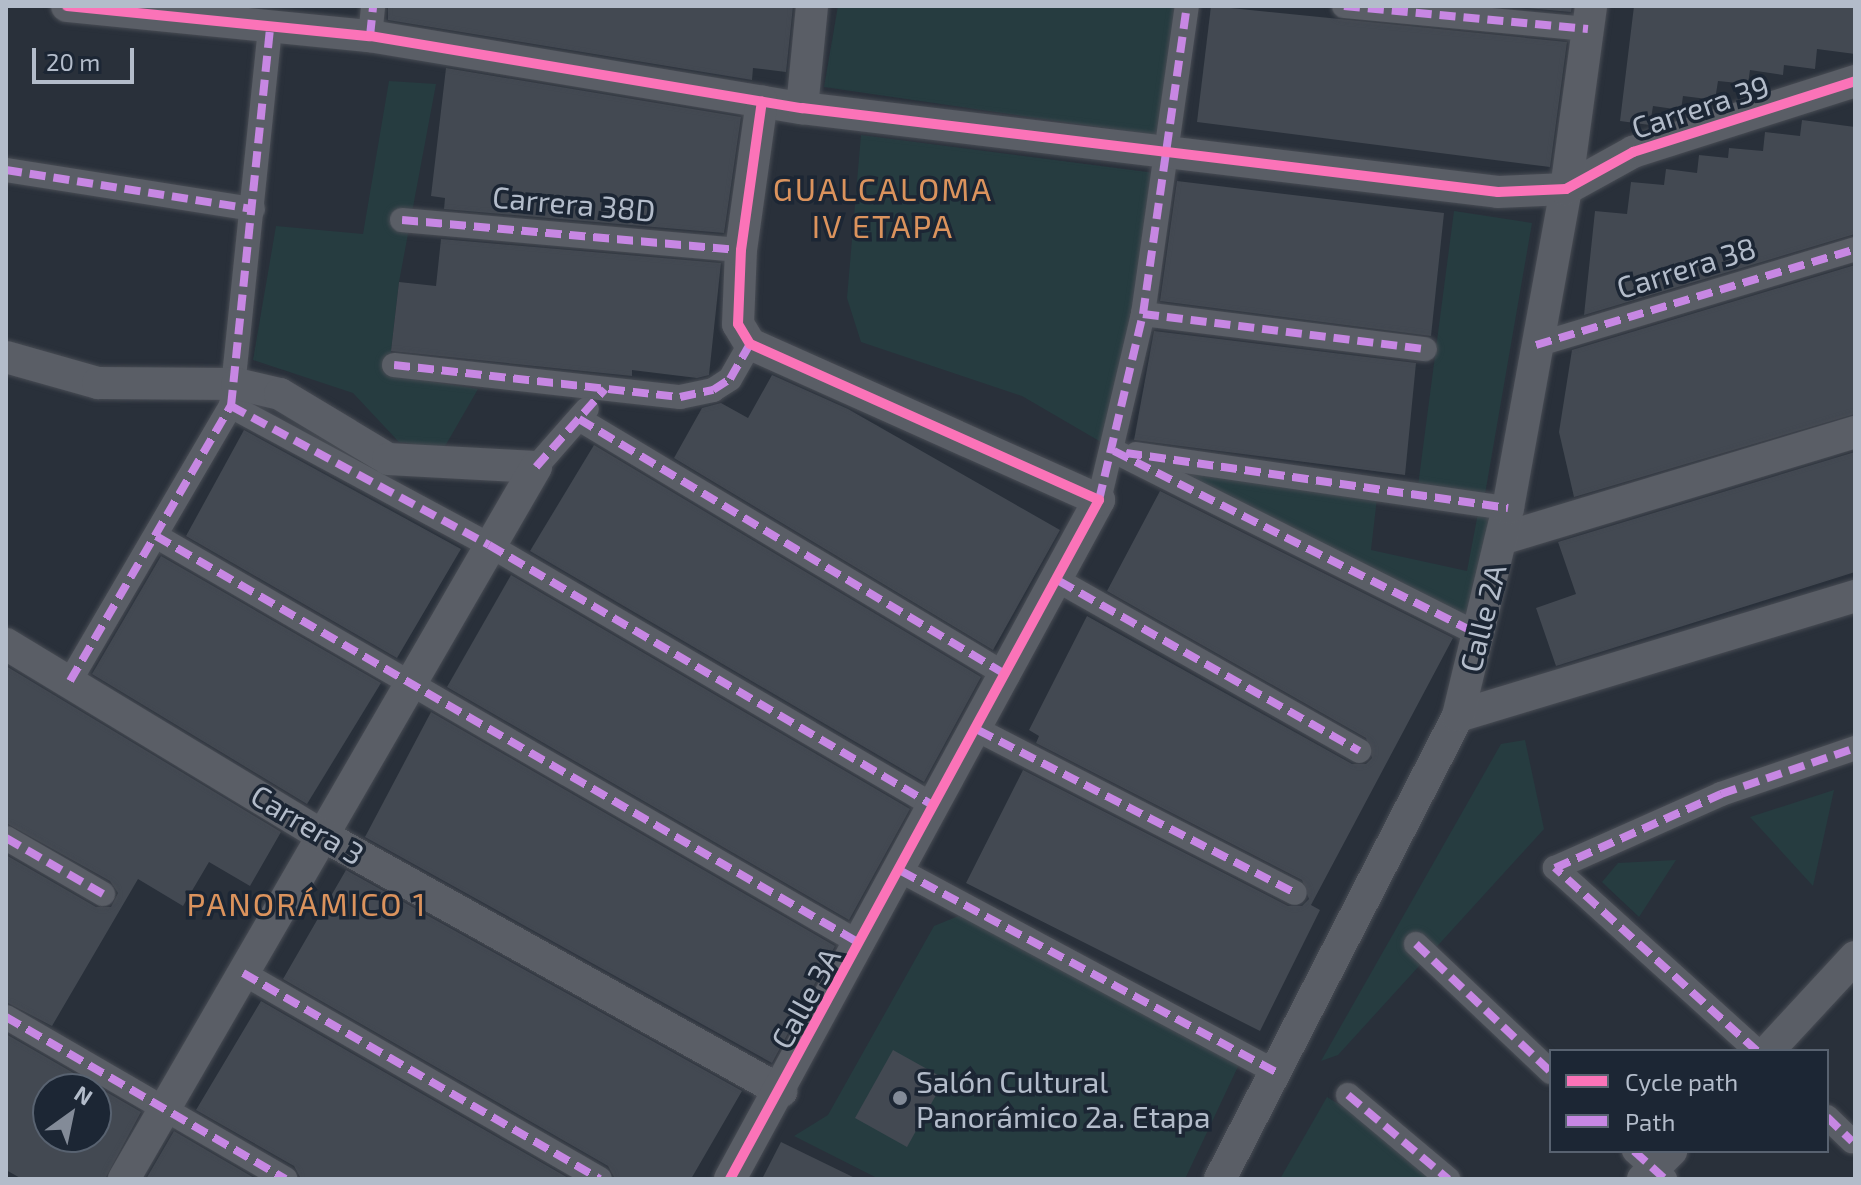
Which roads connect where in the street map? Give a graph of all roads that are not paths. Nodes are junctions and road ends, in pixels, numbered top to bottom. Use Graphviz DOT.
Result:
graph roads {
  1 [pos="67,6"];
  2 [pos="812,6"];
  3 [pos="1187,6"];
  4 [pos="1344,6"];
  5 [pos="152,12"];
  6 [pos="1589,18"];
  7 [pos="372,21"];
  8 [pos="270,28"];
  9 [pos="1855,81"];
  10 [pos="762,101"];
  11 [pos="802,108"];
  12 [pos="1169,155"];
  13 [pos="6,170"];
  14 [pos="1566,189"];
  15 [pos="253,209"];
  16 [pos="402,220"];
  17 [pos="1855,249"];
  18 [pos="741,250"];
  19 [pos="1143,314"];
  20 [pos="750,344"];
  21 [pos="1536,345"];
  22 [pos="1425,349"];
  23 [pos="6,357"];
  24 [pos="394,365"];
  25 [pos="605,389"];
  26 [pos="234,395"];
  27 [pos="579,419"];
  28 [pos="1855,432"];
  29 [pos="1114,451"];
  30 [pos="536,467"];
  31 [pos="1099,500"];
  32 [pos="1508,508"];
  33 [pos="156,536"];
  34 [pos="1501,539"];
  35 [pos="489,545"];
  36 [pos="1059,581"];
  37 [pos="1855,596"];
  38 [pos="1478,634"];
  39 [pos="6,644"];
  40 [pos="1008,676"];
  41 [pos="411,680"];
  42 [pos="70,681"];
  43 [pos="1458,716"];
  44 [pos="978,730"];
  45 [pos="1855,748"];
  46 [pos="1359,751"];
  47 [pos="936,807"];
  48 [pos="322,835"];
  49 [pos="6,838"];
  50 [pos="901,871"];
  51 [pos="1295,893"];
  52 [pos="103,894"];
  53 [pos="861,944"];
  54 [pos="1416,944"];
  55 [pos="1855,957"];
  56 [pos="243,973"];
  57 [pos="6,1017"];
  58 [pos="1755,1049"];
  59 [pos="1770,1049"];
  60 [pos="1549,1070"];
  61 [pos="1276,1072"];
  62 [pos="781,1091"];
  63 [pos="1348,1095"];
  64 [pos="164,1110"];
  65 [pos="1829,1119"];
  66 [pos="1852,1141"];
  67 [pos="124,1179"];
  68 [pos="286,1179"];
  69 [pos="600,1179"];
  70 [pos="730,1179"];
  71 [pos="1220,1179"];
  72 [pos="1448,1179"];
  1 -- 5 [label="street"];
  2 -- 11 [label="street"];
  3 -- 12 [label="street"];
  4 -- 6 [label="street"];
  5 -- 8 [label="street"];
  6 -- 14 [label="street, Calle 2A"];
  7 -- 8 [label="street"];
  7 -- 10 [label="street"];
  8 -- 15 [label="street"];
  9 -- 14 [label="street, Carrera 39"];
  10 -- 11 [label="street"];
  10 -- 18 [label="street"];
  11 -- 12 [label="street"];
  12 -- 14 [label="street"];
  12 -- 19 [label="street"];
  13 -- 15 [label="street"];
  14 -- 21 [label="street, Calle 2A"];
  15 -- 26 [label="street"];
  16 -- 18 [label="street, Carrera 38D"];
  17 -- 21 [label="street, Carrera 38"];
  18 -- 20 [label="street"];
  19 -- 22 [label="street"];
  19 -- 29 [label="street"];
  20 -- 25 [label="street"];
  20 -- 31 [label="street"];
  21 -- 32 [label="street, Calle 2A"];
  23 -- 26 [label="street"];
  24 -- 25 [label="street"];
  25 -- 27 [label="street"];
  26 -- 30 [label="street"];
  26 -- 33 [label="street"];
  26 -- 35 [label="street"];
  27 -- 30 [label="street"];
  27 -- 40 [label="street"];
  28 -- 34 [label="street"];
  29 -- 31 [label="street"];
  29 -- 32 [label="street"];
  29 -- 38 [label="street"];
  30 -- 35 [label="street"];
  31 -- 36 [label="street, Calle 3A"];
  32 -- 34 [label="street, Calle 2A"];
  33 -- 41 [label="street"];
  33 -- 42 [label="street"];
  34 -- 38 [label="street, Calle 2A"];
  35 -- 41 [label="street"];
  35 -- 47 [label="street"];
  36 -- 40 [label="street, Calle 3A"];
  36 -- 46 [label="street"];
  37 -- 43 [label="street"];
  38 -- 43 [label="street, Calle 2A"];
  39 -- 42 [label="street, Carrera 3"];
  40 -- 44 [label="street, Calle 3A"];
  41 -- 48 [label="street"];
  41 -- 53 [label="street"];
  42 -- 48 [label="street, Carrera 3"];
  43 -- 61 [label="street, Calle 2A"];
  44 -- 47 [label="street, Calle 3A"];
  44 -- 51 [label="street"];
  45 -- 58 [label="street"];
  47 -- 50 [label="street, Calle 3A"];
  48 -- 56 [label="street"];
  48 -- 62 [label="street, Carrera 3"];
  49 -- 52 [label="street"];
  50 -- 53 [label="street, Calle 3A"];
  50 -- 61 [label="street"];
  53 -- 62 [label="street, Calle 3A"];
  54 -- 60 [label="street"];
  55 -- 59 [label="street"];
  56 -- 64 [label="street"];
  56 -- 69 [label="street"];
  57 -- 64 [label="street"];
  61 -- 71 [label="street, Calle 2A"];
  62 -- 70 [label="street, Calle 3A"];
  63 -- 72 [label="street"];
  64 -- 67 [label="street"];
  64 -- 68 [label="street"];
  65 -- 66 [label="street"];
}
